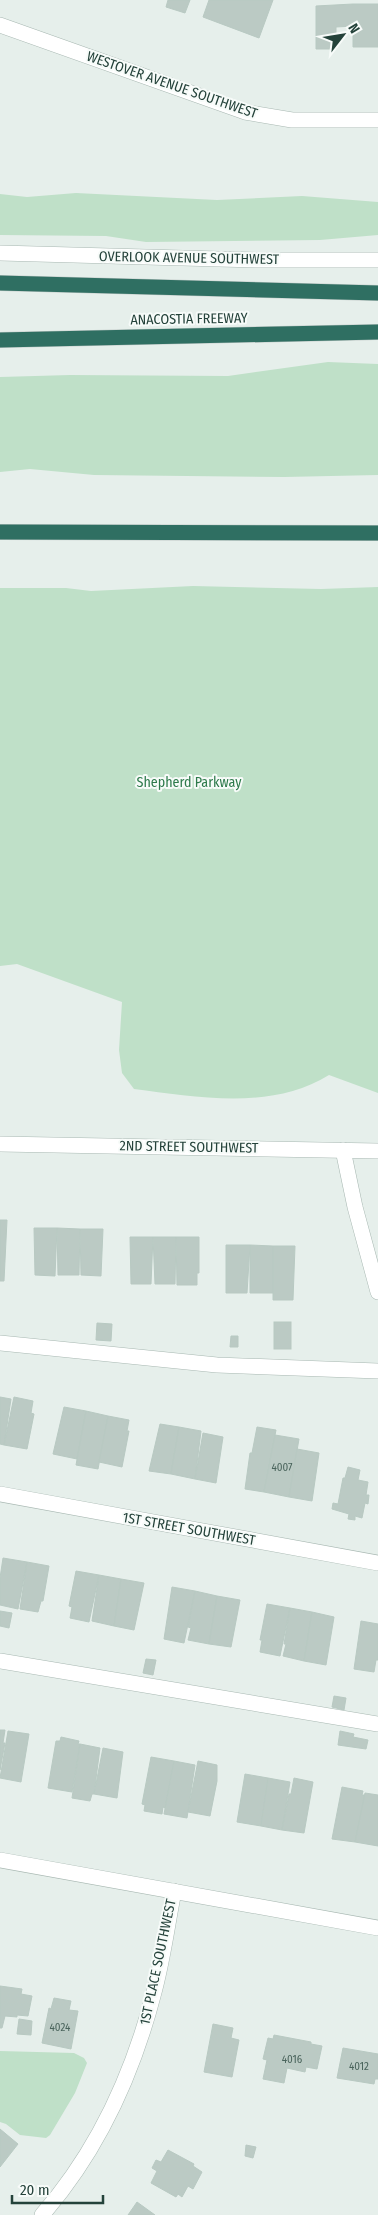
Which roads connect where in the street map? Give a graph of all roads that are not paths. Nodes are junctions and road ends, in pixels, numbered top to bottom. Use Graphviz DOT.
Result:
graph roads {
  1 [pos="0,25"];
  2 [pos="378,120"];
  3 [pos="0,253"];
  4 [pos="378,260"];
  5 [pos="0,283"];
  6 [pos="378,293"];
  7 [pos="378,332"];
  8 [pos="0,340"];
  9 [pos="0,532"];
  10 [pos="378,533"];
  11 [pos="0,1144"];
  12 [pos="343,1150"];
  13 [pos="378,1151"];
  14 [pos="378,1292"];
  15 [pos="0,1343"];
  16 [pos="378,1371"];
  17 [pos="0,1494"];
  18 [pos="378,1563"];
  19 [pos="0,1661"];
  20 [pos="378,1724"];
  21 [pos="0,1860"];
  22 [pos="174,1891"];
  23 [pos="378,1928"];
  24 [pos="42,2215"];
  1 -- 2 [label="street, WESTOVER AVENUE SOUTHWEST"];
  3 -- 4 [label="street, OVERLOOK AVENUE SOUTHWEST"];
  5 -- 6 [label="highway"];
  7 -- 8 [label="highway, ANACOSTIA FREEWAY"];
  9 -- 10 [label="highway"];
  11 -- 12 [label="street, 2ND STREET SOUTHWEST"];
  12 -- 13 [label="street, 2ND STREET SOUTHWEST"];
  12 -- 14 [label="street"];
  15 -- 16 [label="street"];
  17 -- 18 [label="street, 1ST STREET SOUTHWEST"];
  19 -- 20 [label="street"];
  21 -- 22 [label="street"];
  22 -- 23 [label="street"];
  22 -- 24 [label="street, 1ST PLACE SOUTHWEST"];
}
